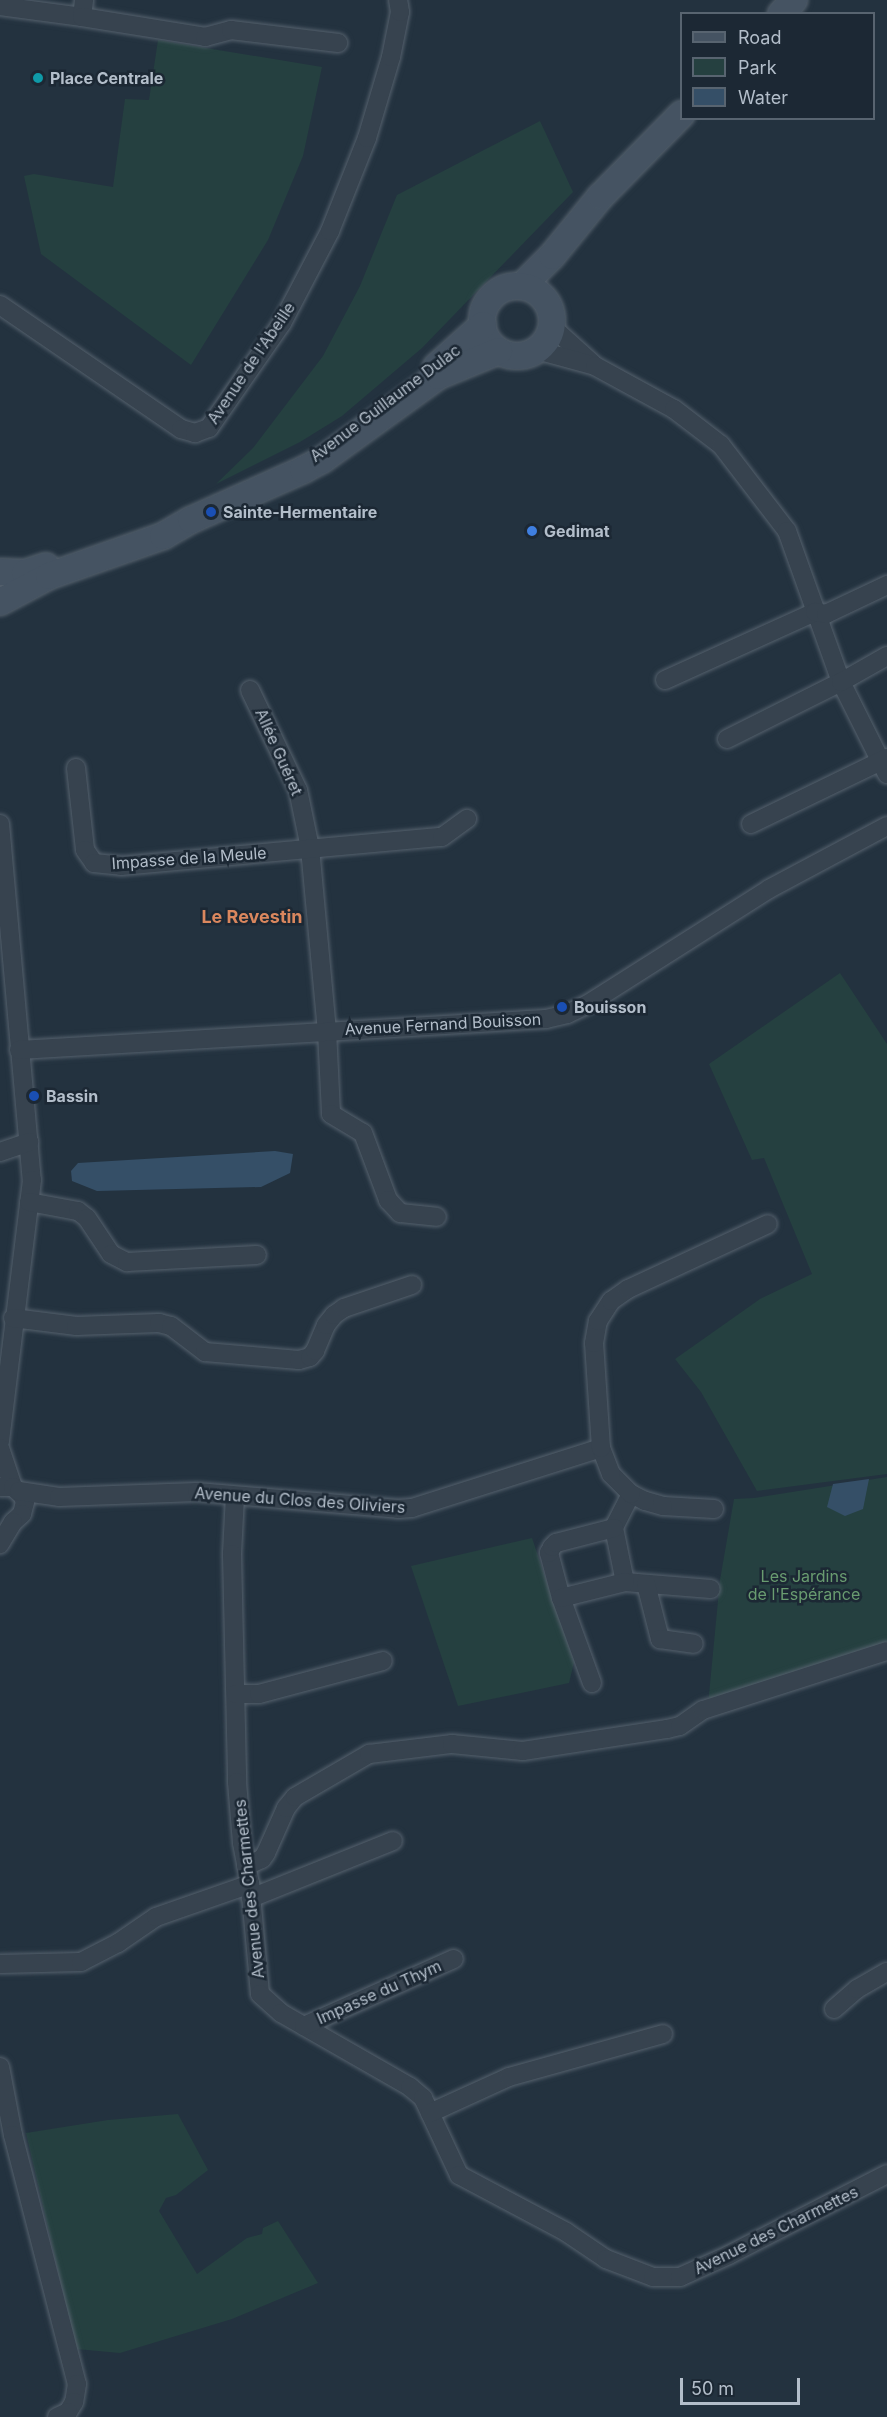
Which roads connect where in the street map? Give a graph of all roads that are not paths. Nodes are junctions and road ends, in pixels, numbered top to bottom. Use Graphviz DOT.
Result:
graph roads {
  1 [pos="398,0"];
  2 [pos="794,0"];
  3 [pos="0,6"];
  4 [pos="83,9"];
  5 [pos="783,12"];
  6 [pos="338,43"];
  7 [pos="680,115"];
  8 [pos="581,221"];
  9 [pos="522,286"];
  10 [pos="545,299"];
  11 [pos="0,305"];
  12 [pos="483,325"];
  13 [pos="552,327"];
  14 [pos="537,350"];
  15 [pos="499,351"];
  16 [pos="595,366"];
  17 [pos="284,478"];
  18 [pos="191,520"];
  19 [pos="0,572"];
  20 [pos="887,585"];
  21 [pos="0,602"];
  22 [pos="815,612"];
  23 [pos="887,656"];
  24 [pos="665,680"];
  25 [pos="841,682"];
  26 [pos="250,690"];
  27 [pos="727,739"];
  28 [pos="885,765"];
  29 [pos="76,768"];
  30 [pos="467,819"];
  31 [pos="0,824"];
  32 [pos="751,824"];
  33 [pos="887,826"];
  34 [pos="310,848"];
  35 [pos="327,1031"];
  36 [pos="19,1050"];
  37 [pos="29,1142"];
  38 [pos="0,1152"];
  39 [pos="29,1202"];
  40 [pos="437,1217"];
  41 [pos="768,1224"];
  42 [pos="257,1255"];
  43 [pos="412,1285"];
  44 [pos="13,1318"];
  45 [pos="0,1442"];
  46 [pos="0,1448"];
  47 [pos="601,1448"];
  48 [pos="11,1488"];
  49 [pos="631,1494"];
  50 [pos="235,1496"];
  51 [pos="59,1497"];
  52 [pos="714,1509"];
  53 [pos="12,1520"];
  54 [pos="614,1528"];
  55 [pos="0,1544"];
  56 [pos="625,1582"];
  57 [pos="646,1584"];
  58 [pos="711,1589"];
  59 [pos="561,1598"];
  60 [pos="694,1644"];
  61 [pos="887,1651"];
  62 [pos="383,1661"];
  63 [pos="592,1683"];
  64 [pos="236,1694"];
  65 [pos="393,1841"];
  66 [pos="246,1866"];
  67 [pos="251,1891"];
  68 [pos="454,1959"];
  69 [pos="0,1964"];
  70 [pos="887,1972"];
  71 [pos="834,2009"];
  72 [pos="304,2026"];
  73 [pos="663,2034"];
  74 [pos="0,2067"];
  75 [pos="430,2114"];
  76 [pos="887,2174"];
  77 [pos="57,2417"];
  1 -- 11 [label="street, Avenue de l'Abeille"];
  2 -- 5 [label="main road"];
  3 -- 4 [label="street"];
  4 -- 6 [label="street"];
  7 -- 8 [label="main road, Avenue Guillaume Dulac"];
  8 -- 9 [label="main road, Avenue Guillaume Dulac"];
  8 -- 10 [label="main road, Avenue Guillaume Dulac"];
  9 -- 10 [label="main road"];
  9 -- 12 [label="main road, Avenue Guillaume Dulac"];
  10 -- 13 [label="main road"];
  12 -- 15 [label="main road"];
  12 -- 17 [label="main road, Avenue Guillaume Dulac"];
  13 -- 14 [label="main road"];
  13 -- 16 [label="street"];
  14 -- 15 [label="main road, Avenue Guillaume Dulac"];
  14 -- 16 [label="street"];
  15 -- 17 [label="main road, Avenue Guillaume Dulac"];
  16 -- 22 [label="street"];
  17 -- 18 [label="main road, Avenue Guillaume Dulac"];
  18 -- 19 [label="main road, Avenue Guillaume Dulac"];
  18 -- 21 [label="main road, Avenue Guillaume Dulac"];
  20 -- 22 [label="street"];
  22 -- 24 [label="street"];
  22 -- 25 [label="street"];
  23 -- 25 [label="street"];
  25 -- 27 [label="street"];
  25 -- 28 [label="street"];
  26 -- 34 [label="street, Allée Guéret"];
  28 -- 32 [label="street"];
  29 -- 34 [label="street, Impasse de la Meule"];
  30 -- 34 [label="street, Impasse de la Meule"];
  31 -- 36 [label="street"];
  33 -- 35 [label="street, Avenue Fernand Bouisson"];
  34 -- 35 [label="street, Allée Guéret"];
  35 -- 36 [label="street, Avenue Fernand Bouisson"];
  35 -- 40 [label="street, Allée Guéret"];
  36 -- 37 [label="street"];
  37 -- 38 [label="street"];
  37 -- 39 [label="street"];
  39 -- 42 [label="street"];
  39 -- 44 [label="street"];
  41 -- 47 [label="street"];
  43 -- 44 [label="street"];
  44 -- 45 [label="street"];
  46 -- 48 [label="street"];
  47 -- 49 [label="street"];
  47 -- 50 [label="street, Avenue du Clos des Oliviers"];
  48 -- 51 [label="street, Avenue du Clos des Oliviers"];
  48 -- 53 [label="street"];
  49 -- 52 [label="street"];
  49 -- 54 [label="street"];
  50 -- 51 [label="street, Avenue du Clos des Oliviers"];
  50 -- 64 [label="street, Avenue des Charmettes"];
  51 -- 53 [label="street, Avenue du Clos des Oliviers"];
  53 -- 55 [label="street"];
  54 -- 56 [label="street"];
  54 -- 59 [label="street"];
  56 -- 57 [label="street"];
  56 -- 59 [label="street"];
  57 -- 58 [label="street"];
  57 -- 60 [label="street"];
  59 -- 63 [label="street"];
  61 -- 66 [label="street"];
  62 -- 64 [label="street"];
  64 -- 66 [label="street, Avenue des Charmettes"];
  65 -- 67 [label="street"];
  66 -- 67 [label="street, Avenue des Charmettes"];
  67 -- 69 [label="street"];
  67 -- 72 [label="street, Avenue des Charmettes"];
  68 -- 72 [label="street, Impasse du Thym"];
  70 -- 71 [label="street"];
  72 -- 75 [label="street, Avenue des Charmettes"];
  73 -- 75 [label="street"];
  74 -- 77 [label="street"];
  75 -- 76 [label="street, Avenue des Charmettes"];
}
